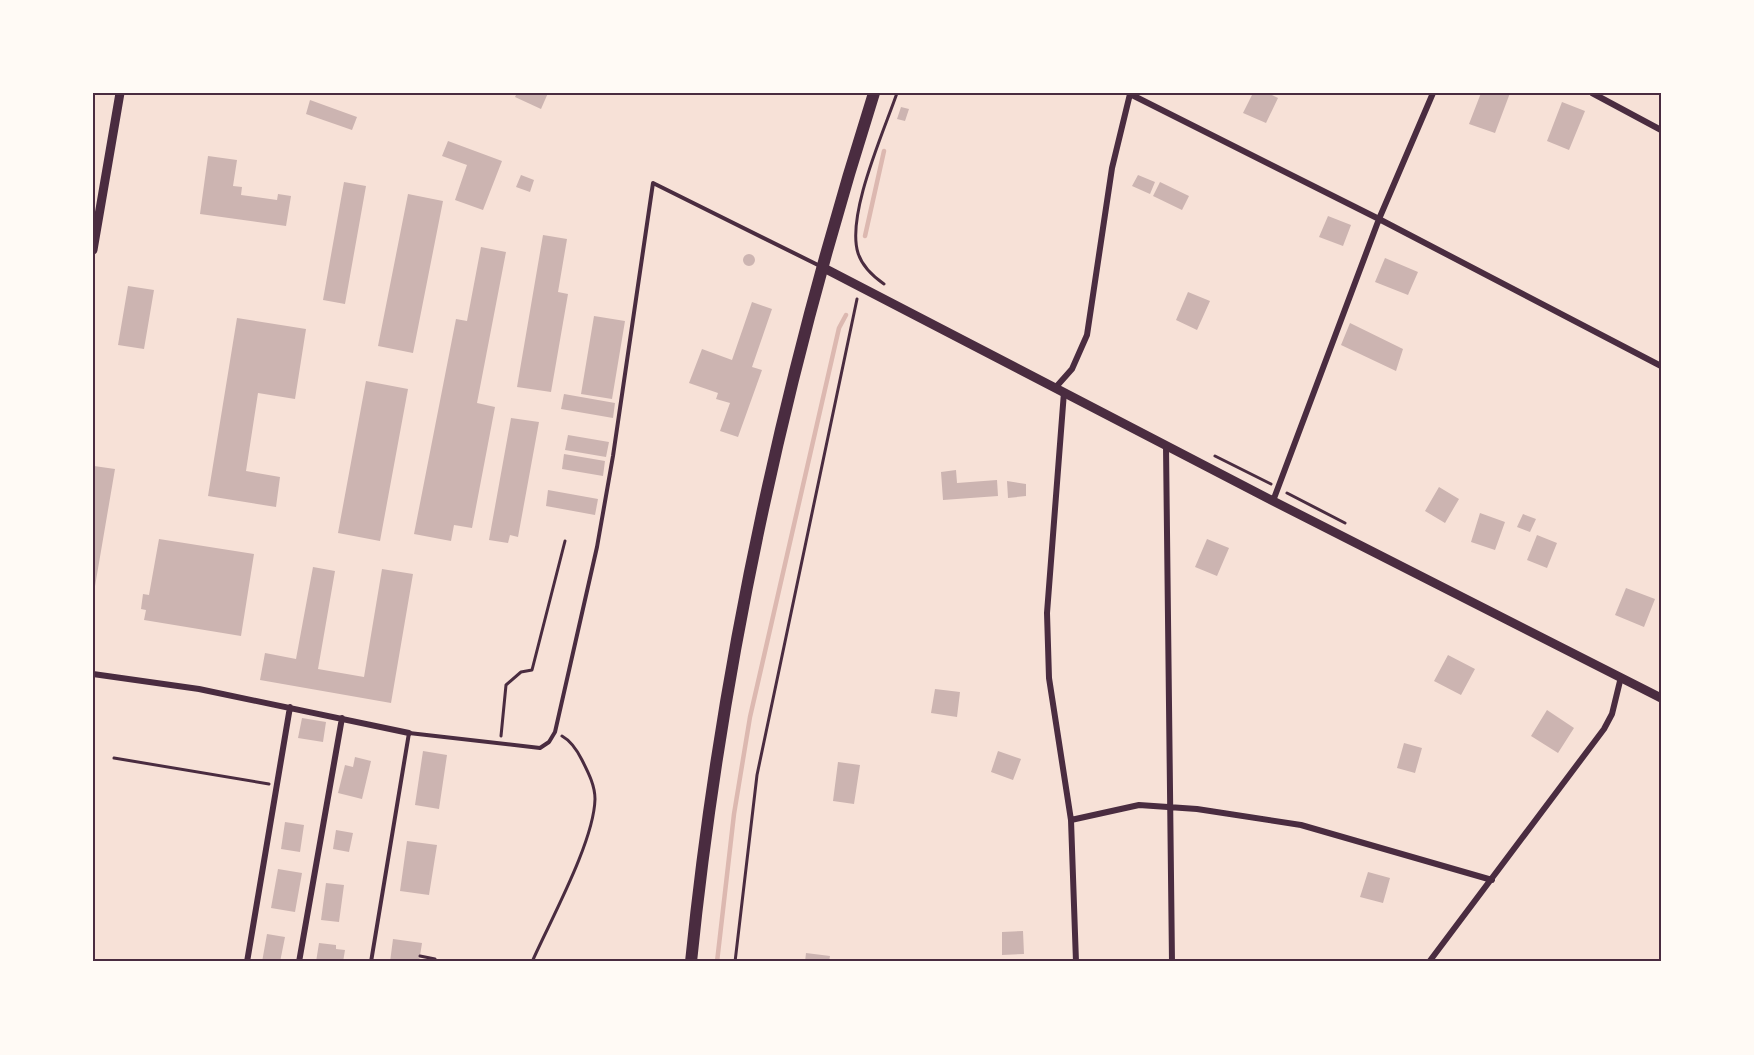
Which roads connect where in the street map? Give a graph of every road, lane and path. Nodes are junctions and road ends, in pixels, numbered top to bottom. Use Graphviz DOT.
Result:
graph roads {
  1 [pos="120,93"];
  2 [pos="874,93"];
  3 [pos="897,93"];
  4 [pos="1433,93"];
  5 [pos="1592,93"];
  6 [pos="1130,94"];
  7 [pos="1661,130"];
  8 [pos="1379,219"];
  9 [pos="93,250"];
  10 [pos="865,265"];
  11 [pos="822,267"];
  12 [pos="860,287"];
  13 [pos="891,290"];
  14 [pos="1661,366"];
  15 [pos="1060,390"];
  16 [pos="1166,446"];
  17 [pos="1210,453"];
  18 [pos="1278,488"];
  19 [pos="1273,501"];
  20 [pos="1348,524"];
  21 [pos="565,541"];
  22 [pos="93,674"];
  23 [pos="1621,677"];
  24 [pos="1661,698"];
  25 [pos="290,707"];
  26 [pos="342,718"];
  27 [pos="555,732"];
  28 [pos="409,733"];
  29 [pos="501,744"];
  30 [pos="114,758"];
  31 [pos="278,786"];
  32 [pos="1170,806"];
  33 [pos="1071,820"];
  34 [pos="1492,880"];
  35 [pos="420,956"];
  36 [pos="435,959"];
  37 [pos="247,962"];
  38 [pos="299,962"];
  39 [pos="371,962"];
  40 [pos="532,962"];
  41 [pos="691,962"];
  42 [pos="735,962"];
  43 [pos="1076,962"];
  44 [pos="1172,962"];
  45 [pos="1430,962"];
  1 -- 9 [label="street"];
  2 -- 11 [label="highway"];
  3 -- 10 [label="path"];
  4 -- 8 [label="street"];
  5 -- 7 [label="street"];
  6 -- 8 [label="street"];
  6 -- 15 [label="street"];
  8 -- 14 [label="street"];
  8 -- 18 [label="street"];
  10 -- 12 [label="path"];
  10 -- 13 [label="path"];
  11 -- 12 [label="street"];
  11 -- 27 [label="lane"];
  11 -- 41 [label="highway"];
  12 -- 15 [label="street"];
  12 -- 42 [label="path"];
  15 -- 16 [label="street"];
  15 -- 33 [label="street"];
  16 -- 19 [label="street"];
  16 -- 32 [label="street"];
  17 -- 18 [label="path"];
  18 -- 19 [label="street"];
  18 -- 20 [label="path"];
  19 -- 23 [label="street"];
  21 -- 29 [label="path"];
  22 -- 25 [label="street"];
  23 -- 24 [label="street"];
  23 -- 34 [label="street"];
  25 -- 26 [label="street"];
  25 -- 31 [label="street"];
  26 -- 28 [label="street"];
  26 -- 38 [label="street"];
  27 -- 29 [label="lane"];
  27 -- 40 [label="path"];
  28 -- 29 [label="lane"];
  28 -- 39 [label="lane"];
  30 -- 31 [label="path"];
  31 -- 37 [label="street"];
  32 -- 33 [label="street"];
  32 -- 34 [label="street"];
  32 -- 44 [label="street"];
  33 -- 43 [label="street"];
  34 -- 45 [label="street"];
  35 -- 36 [label="path"];
}
